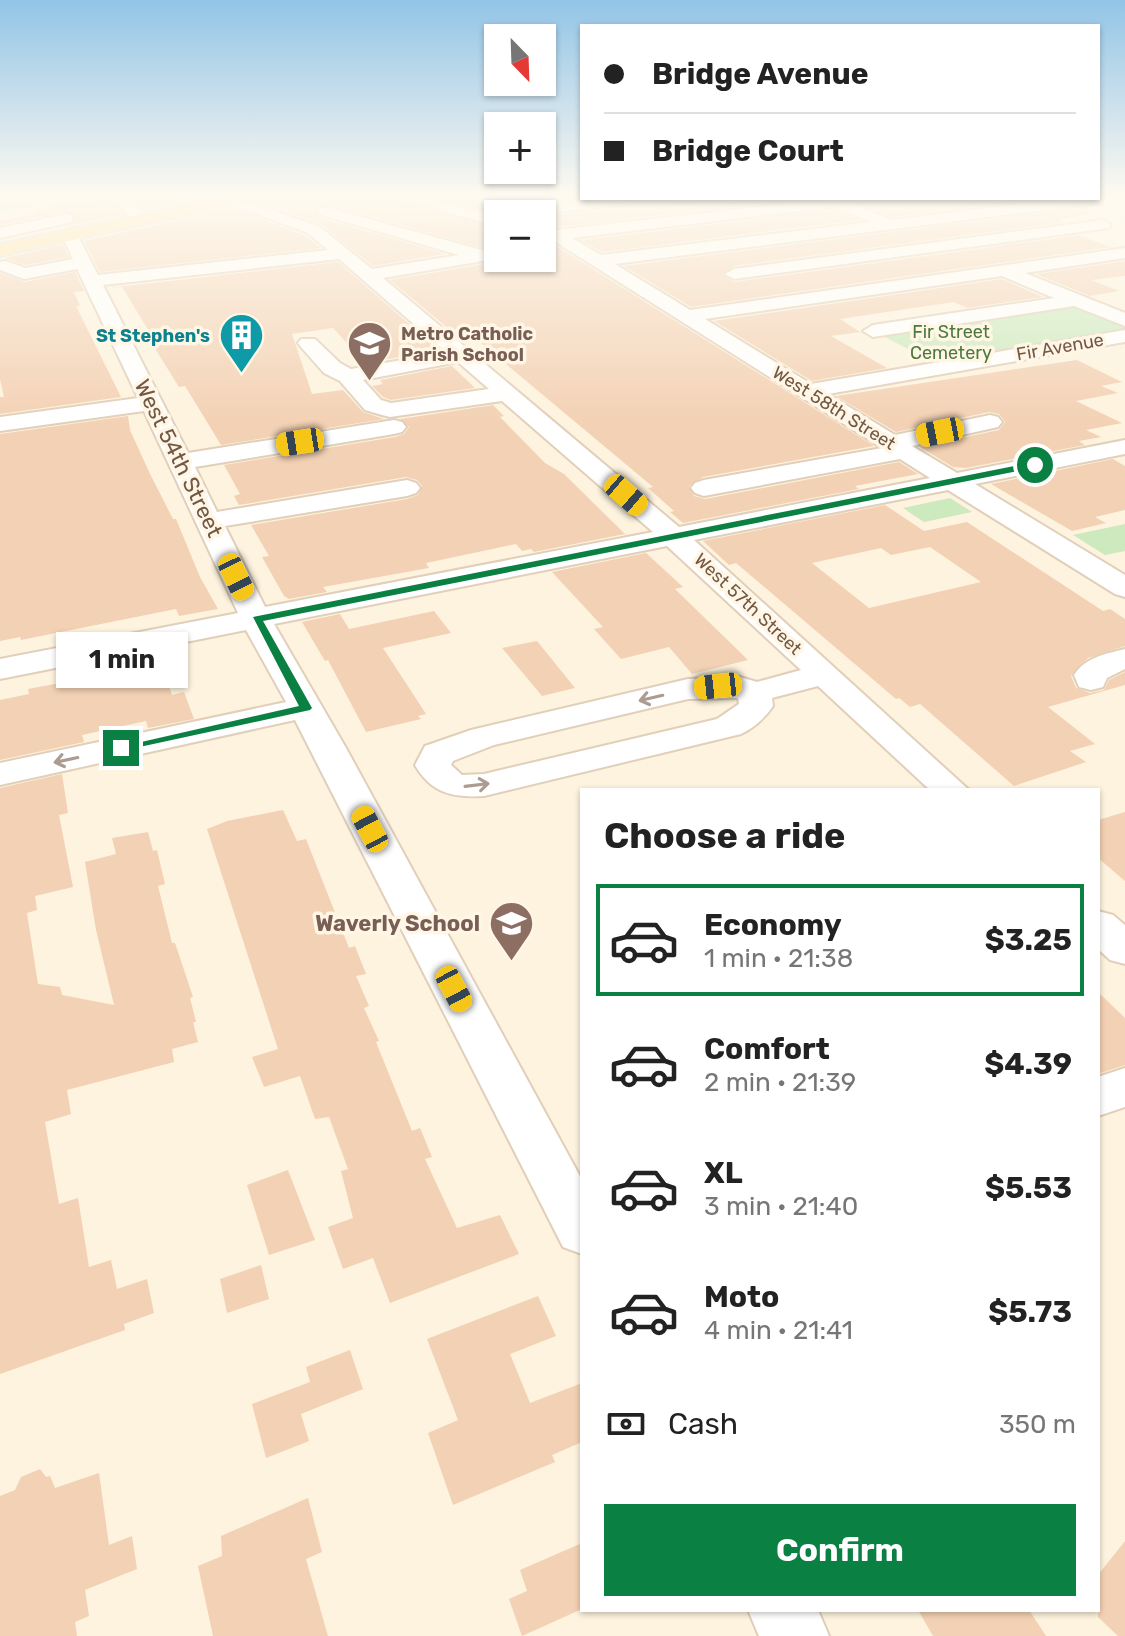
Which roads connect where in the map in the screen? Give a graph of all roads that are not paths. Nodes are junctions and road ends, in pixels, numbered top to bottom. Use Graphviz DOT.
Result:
graph roads {
  1 [pos="91,272"];
  2 [pos="365,272"];
  3 [pos="384,272"];
  4 [pos="616,272"];
  5 [pos="731,272"];
  6 [pos="746,272"];
  7 [pos="994,272"];
  8 [pos="1007,272"];
  9 [pos="734,274"];
  10 [pos="368,275"];
  11 [pos="1111,295"];
  12 [pos="810,298"];
  13 [pos="1076,300"];
  14 [pos="786,302"];
  15 [pos="687,316"];
  16 [pos="1125,320"];
  17 [pos="859,324"];
  18 [pos="1125,336"];
  19 [pos="308,343"];
  20 [pos="464,355"];
  21 [pos="943,367"];
  22 [pos="348,376"];
  23 [pos="806,391"];
  24 [pos="509,393"];
  25 [pos="152,403"];
  26 [pos="990,422"];
  27 [pos="0,424"];
  28 [pos="394,427"];
  29 [pos="897,447"];
  30 [pos="1125,447"];
  31 [pos="180,462"];
  32 [pos="953,481"];
  33 [pos="407,488"];
  34 [pos="704,488"];
  35 [pos="209,521"];
  36 [pos="673,535"];
  37 [pos="1125,559"];
  38 [pos="1091,567"];
  39 [pos="1125,588"];
  40 [pos="256,619"];
  41 [pos="1125,659"];
  42 [pos="0,669"];
  43 [pos="824,674"];
  44 [pos="1091,680"];
  45 [pos="754,693"];
  46 [pos="306,708"];
  47 [pos="0,774"];
  48 [pos="949,788"];
  49 [pos="1100,927"];
  50 [pos="1125,949"];
  51 [pos="1125,1087"];
  52 [pos="1100,1096"];
  53 [pos="580,1227"];
  54 [pos="783,1612"];
  55 [pos="795,1636"];
  1 -- 25 [label="street, West 54th Street"];
  2 -- 10 [label="street, West 57th Street"];
  3 -- 10 [label="street"];
  4 -- 15 [label="street, West 58th Street"];
  5 -- 9 [label="street"];
  6 -- 9 [label="street"];
  7 -- 12 [label="street"];
  8 -- 13 [label="street"];
  9 -- 14 [label="street"];
  10 -- 20 [label="street, West 57th Street"];
  11 -- 13 [label="street"];
  12 -- 14 [label="street"];
  12 -- 17 [label="street"];
  13 -- 16 [label="street"];
  13 -- 17 [label="street"];
  14 -- 15 [label="street"];
  15 -- 23 [label="street, West 58th Street"];
  17 -- 21 [label="street"];
  18 -- 21 [label="street, Fir Avenue"];
  19 -- 22 [label="street"];
  20 -- 22 [label="street"];
  20 -- 24 [label="street, West 57th Street"];
  21 -- 23 [label="street, Fir Avenue"];
  22 -- 24 [label="street"];
  23 -- 29 [label="street, West 58th Street"];
  24 -- 36 [label="street, West 57th Street"];
  25 -- 27 [label="street"];
  25 -- 31 [label="street, West 54th Street"];
  26 -- 29 [label="street"];
  28 -- 31 [label="street"];
  29 -- 32 [label="street, West 58th Street"];
  29 -- 34 [label="street"];
  30 -- 32 [label="street"];
  31 -- 35 [label="street, West 54th Street"];
  32 -- 36 [label="street"];
  32 -- 38 [label="street, West 58th Street"];
  33 -- 35 [label="street"];
  35 -- 40 [label="street, West 54th Street"];
  36 -- 40 [label="street"];
  36 -- 43 [label="street, West 57th Street"];
  37 -- 38 [label="street"];
  38 -- 39 [label="street, West 58th Street"];
  40 -- 42 [label="street"];
  40 -- 46 [label="street, West 54th Street"];
  41 -- 44 [label="street"];
  43 -- 45 [label="street"];
  43 -- 48 [label="street, West 57th Street"];
  45 -- 45 [label="street, one-way"];
  46 -- 47 [label="street, one-way"];
  46 -- 53 [label="street, West 54th Street"];
  49 -- 50 [label="street"];
  51 -- 52 [label="street"];
  54 -- 55 [label="street"];
}
